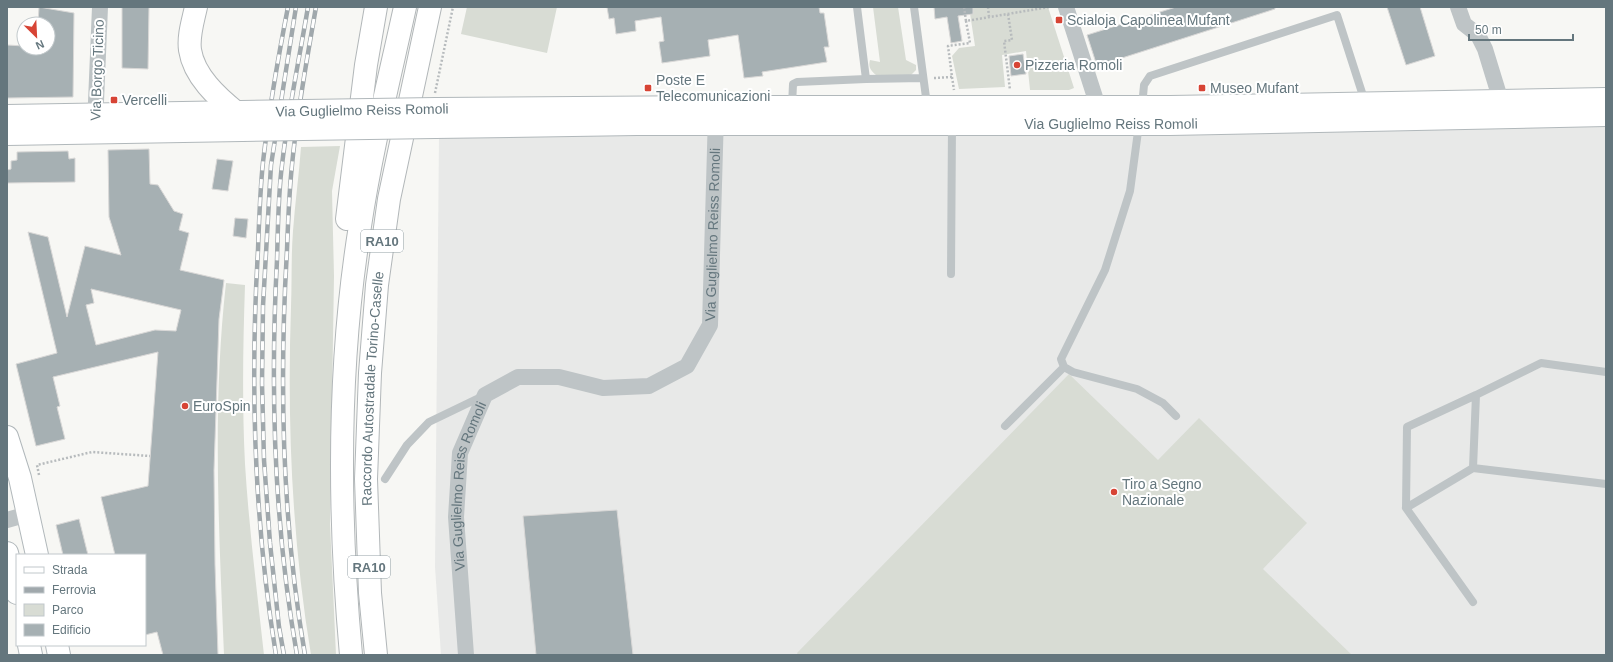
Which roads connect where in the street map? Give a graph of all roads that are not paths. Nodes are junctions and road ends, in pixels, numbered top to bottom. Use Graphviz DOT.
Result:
graph roads {
  1 [pos="100,7"];
  2 [pos="196,7"];
  3 [pos="376,7"];
  4 [pos="405,7"];
  5 [pos="430,7"];
  6 [pos="857,7"];
  7 [pos="914,7"];
  8 [pos="1066,7"];
  9 [pos="1458,7"];
  10 [pos="923,78"];
  11 [pos="866,79"];
  12 [pos="1606,99"];
  13 [pos="953,108"];
  14 [pos="1503,109"];
  15 [pos="1366,112"];
  16 [pos="716,115"];
  17 [pos="792,115"];
  18 [pos="1606,115"];
  19 [pos="7,116"];
  20 [pos="928,116"];
  21 [pos="1101,116"];
  22 [pos="1140,116"];
  23 [pos="240,118"];
  24 [pos="95,124"];
  25 [pos="7,134"];
  26 [pos="951,274"];
  27 [pos="349,314"];
  28 [pos="1064,367"];
  29 [pos="1606,372"];
  30 [pos="485,395"];
  31 [pos="1476,395"];
  32 [pos="1176,416"];
  33 [pos="1005,426"];
  34 [pos="7,438"];
  35 [pos="1472,468"];
  36 [pos="385,479"];
  37 [pos="1606,484"];
  38 [pos="1406,508"];
  39 [pos="28,514"];
  40 [pos="7,520"];
  41 [pos="7,554"];
  42 [pos="37,554"];
  43 [pos="16,590"];
  44 [pos="1473,602"];
  45 [pos="352,655"];
  46 [pos="376,655"];
  47 [pos="466,655"];
  1 -- 24 [label="street, Via Borgo Ticino"];
  2 -- 23 [label="main road"];
  3 -- 27 [label="main road, RA10"];
  4 -- 27 [label="main road, Raccordo Autostradale Torino-Caselle / RA10"];
  5 -- 46 [label="main road, Raccordo Autostradale Torino-Caselle / RA10"];
  6 -- 11 [label="lane"];
  7 -- 10 [label="lane"];
  8 -- 21 [label="street"];
  9 -- 14 [label="street"];
  10 -- 11 [label="lane"];
  10 -- 20 [label="lane"];
  11 -- 17 [label="lane"];
  12 -- 14 [label="main road, Via Guglielmo Reiss Romoli"];
  13 -- 20 [label="main road, Via Guglielmo Reiss Romoli"];
  13 -- 21 [label="main road, Via Guglielmo Reiss Romoli"];
  13 -- 26 [label="lane"];
  14 -- 15 [label="main road, Via Guglielmo Reiss Romoli"];
  14 -- 18 [label="main road, Via Guglielmo Reiss Romoli"];
  15 -- 22 [label="main road, Via Guglielmo Reiss Romoli"];
  15 -- 22 [label="lane"];
  16 -- 17 [label="main road, Via Guglielmo Reiss Romoli"];
  16 -- 23 [label="main road, Via Guglielmo Reiss Romoli, bridge"];
  16 -- 30 [label="street, Via Guglielmo Reiss Romoli"];
  17 -- 20 [label="main road, Via Guglielmo Reiss Romoli"];
  19 -- 24 [label="main road, Via Guglielmo Reiss Romoli"];
  21 -- 22 [label="main road, Via Guglielmo Reiss Romoli"];
  22 -- 28 [label="lane"];
  23 -- 24 [label="main road, Via Guglielmo Reiss Romoli"];
  24 -- 25 [label="main road, Via Guglielmo Reiss Romoli"];
  27 -- 45 [label="main road, Raccordo Autostradale Torino-Caselle / RA10"];
  28 -- 32 [label="lane"];
  28 -- 33 [label="lane"];
  29 -- 31 [label="lane"];
  30 -- 36 [label="lane"];
  30 -- 47 [label="street, Via Guglielmo Reiss Romoli"];
  31 -- 35 [label="lane"];
  31 -- 38 [label="lane"];
  34 -- 39 [label="main road"];
  35 -- 37 [label="lane"];
  35 -- 38 [label="lane"];
  38 -- 44 [label="lane"];
  39 -- 40 [label="street"];
  39 -- 42 [label="main road"];
  41 -- 43 [label="main road"];
}
